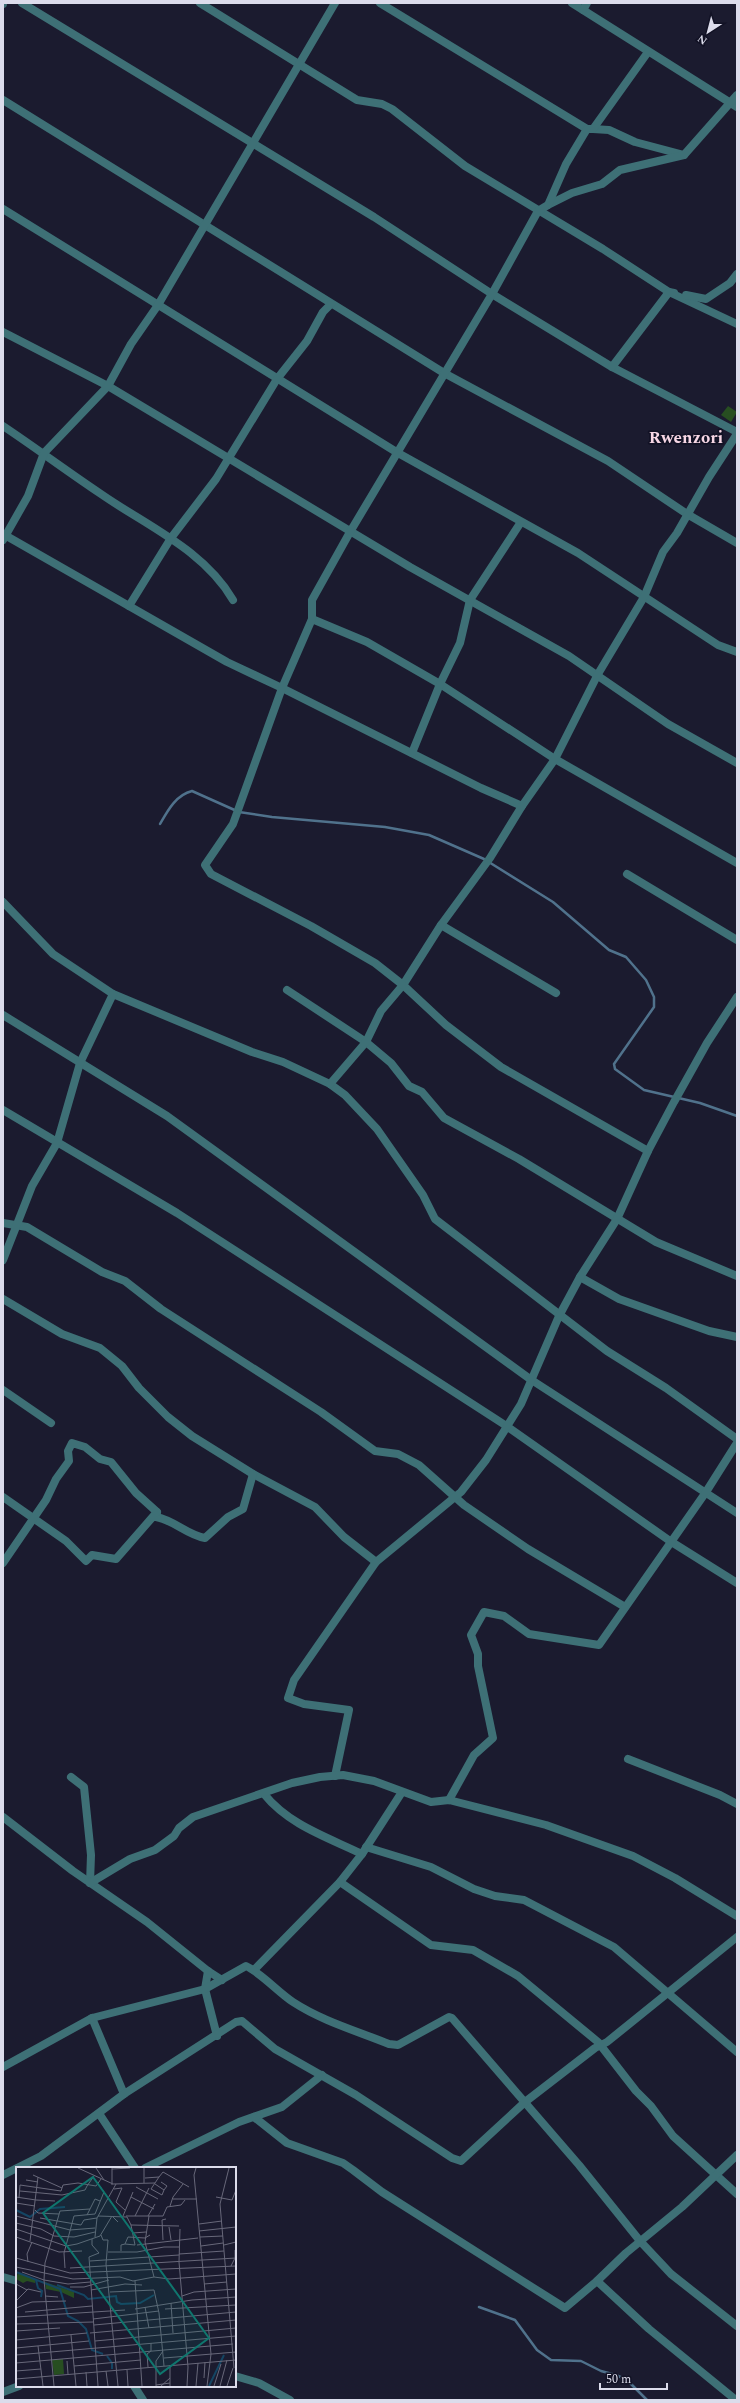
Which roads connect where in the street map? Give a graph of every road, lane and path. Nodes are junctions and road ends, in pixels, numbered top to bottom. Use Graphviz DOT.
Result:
graph roads {
  1 [pos="22,3"];
  2 [pos="200,3"];
  3 [pos="335,3"];
  4 [pos="380,3"];
  5 [pos="572,3"];
  6 [pos="585,7"];
  7 [pos="648,52"];
  8 [pos="300,65"];
  9 [pos="737,95"];
  10 [pos="3,100"];
  11 [pos="734,105"];
  12 [pos="590,129"];
  13 [pos="253,144"];
  14 [pos="684,155"];
  15 [pos="548,205"];
  16 [pos="3,209"];
  17 [pos="538,211"];
  18 [pos="204,225"];
  19 [pos="737,274"];
  20 [pos="669,292"];
  21 [pos="492,294"];
  22 [pos="331,304"];
  23 [pos="158,305"];
  24 [pos="737,324"];
  25 [pos="3,332"];
  26 [pos="612,366"];
  27 [pos="444,373"];
  28 [pos="277,379"];
  29 [pos="108,386"];
  30 [pos="3,426"];
  31 [pos="737,433"];
  32 [pos="44,453"];
  33 [pos="398,453"];
  34 [pos="228,458"];
  35 [pos="687,514"];
  36 [pos="521,522"];
  37 [pos="350,532"];
  38 [pos="4,536"];
  39 [pos="171,538"];
  40 [pos="737,543"];
  41 [pos="644,597"];
  42 [pos="233,600"];
  43 [pos="470,600"];
  44 [pos="129,606"];
  45 [pos="312,619"];
  46 [pos="737,652"];
  47 [pos="598,674"];
  48 [pos="440,684"];
  49 [pos="282,688"];
  50 [pos="412,753"];
  51 [pos="555,758"];
  52 [pos="737,763"];
  53 [pos="522,806"];
  54 [pos="737,863"];
  55 [pos="627,874"];
  56 [pos="3,902"];
  57 [pos="441,925"];
  58 [pos="737,940"];
  59 [pos="403,985"];
  60 [pos="287,990"];
  61 [pos="113,994"];
  62 [pos="556,994"];
  63 [pos="737,997"];
  64 [pos="3,1015"];
  65 [pos="366,1042"];
  66 [pos="80,1063"];
  67 [pos="330,1084"];
  68 [pos="3,1110"];
  69 [pos="57,1143"];
  70 [pos="648,1151"];
  71 [pos="617,1219"];
  72 [pos="3,1223"];
  73 [pos="16,1225"];
  74 [pos="3,1260"];
  75 [pos="737,1276"];
  76 [pos="580,1277"];
  77 [pos="3,1299"];
  78 [pos="559,1316"];
  79 [pos="737,1337"];
  80 [pos="530,1379"];
  81 [pos="3,1390"];
  82 [pos="51,1423"];
  83 [pos="506,1425"];
  84 [pos="737,1439"];
  85 [pos="737,1444"];
  86 [pos="253,1474"];
  87 [pos="706,1492"];
  88 [pos="458,1495"];
  89 [pos="3,1497"];
  90 [pos="157,1512"];
  91 [pos="737,1512"];
  92 [pos="33,1520"];
  93 [pos="670,1541"];
  94 [pos="376,1562"];
  95 [pos="3,1563"];
  96 [pos="737,1583"];
  97 [pos="625,1607"];
  98 [pos="628,1759"];
  99 [pos="335,1776"];
  100 [pos="71,1777"];
  101 [pos="402,1792"];
  102 [pos="264,1794"];
  103 [pos="449,1800"];
  104 [pos="737,1804"];
  105 [pos="3,1817"];
  106 [pos="364,1850"];
  107 [pos="340,1882"];
  108 [pos="90,1883"];
  109 [pos="737,1916"];
  110 [pos="737,1936"];
  111 [pos="254,1970"];
  112 [pos="208,1972"];
  113 [pos="222,1980"];
  114 [pos="205,1989"];
  115 [pos="668,1993"];
  116 [pos="92,2018"];
  117 [pos="217,2036"];
  118 [pos="601,2046"];
  119 [pos="737,2052"];
  120 [pos="3,2067"];
  121 [pos="322,2075"];
  122 [pos="124,2094"];
  123 [pos="525,2102"];
  124 [pos="100,2114"];
  125 [pos="254,2117"];
  126 [pos="737,2155"];
  127 [pos="19,2167"];
  128 [pos="134,2167"];
  129 [pos="147,2167"];
  130 [pos="16,2168"];
  131 [pos="3,2175"];
  132 [pos="718,2175"];
  133 [pos="737,2194"];
  134 [pos="640,2241"];
  135 [pos="3,2277"];
  136 [pos="16,2281"];
  137 [pos="597,2281"];
  138 [pos="737,2326"];
  139 [pos="236,2376"];
  140 [pos="16,2387"];
  141 [pos="135,2387"];
  142 [pos="3,2392"];
  143 [pos="143,2400"];
  144 [pos="290,2400"];
  145 [pos="736,2400"];
  1 -- 13 [label="street"];
  2 -- 8 [label="street"];
  3 -- 8 [label="street"];
  4 -- 12 [label="street"];
  5 -- 6 [label="street"];
  6 -- 7 [label="street"];
  7 -- 11 [label="street"];
  7 -- 12 [label="street"];
  8 -- 13 [label="street"];
  8 -- 17 [label="street"];
  9 -- 11 [label="street"];
  10 -- 18 [label="street"];
  11 -- 14 [label="street"];
  12 -- 14 [label="street"];
  12 -- 15 [label="street"];
  13 -- 18 [label="street"];
  13 -- 21 [label="street"];
  14 -- 15 [label="street"];
  15 -- 17 [label="street"];
  16 -- 23 [label="street"];
  17 -- 20 [label="street"];
  17 -- 21 [label="street"];
  18 -- 22 [label="street"];
  18 -- 23 [label="street"];
  19 -- 20 [label="street"];
  20 -- 24 [label="street"];
  20 -- 26 [label="street"];
  21 -- 26 [label="street"];
  21 -- 27 [label="street"];
  22 -- 27 [label="street"];
  22 -- 28 [label="street"];
  23 -- 28 [label="street"];
  23 -- 29 [label="street"];
  25 -- 29 [label="street"];
  26 -- 31 [label="street"];
  27 -- 33 [label="street"];
  27 -- 35 [label="street"];
  28 -- 33 [label="street"];
  28 -- 34 [label="street"];
  29 -- 32 [label="street"];
  29 -- 34 [label="street"];
  30 -- 32 [label="street"];
  31 -- 35 [label="street"];
  32 -- 38 [label="street"];
  32 -- 39 [label="street"];
  33 -- 36 [label="street"];
  33 -- 37 [label="street"];
  34 -- 37 [label="street"];
  34 -- 39 [label="street"];
  35 -- 40 [label="street"];
  35 -- 41 [label="street"];
  36 -- 41 [label="street"];
  36 -- 43 [label="street"];
  37 -- 43 [label="street"];
  37 -- 45 [label="street"];
  38 -- 44 [label="street"];
  39 -- 42 [label="street"];
  39 -- 44 [label="street"];
  41 -- 46 [label="street"];
  41 -- 47 [label="street"];
  43 -- 47 [label="street"];
  43 -- 48 [label="street"];
  44 -- 49 [label="street"];
  45 -- 48 [label="street"];
  45 -- 49 [label="street"];
  47 -- 51 [label="street"];
  47 -- 52 [label="street"];
  48 -- 50 [label="street"];
  48 -- 51 [label="street"];
  49 -- 50 [label="street"];
  49 -- 59 [label="street"];
  50 -- 53 [label="street"];
  51 -- 53 [label="street"];
  51 -- 54 [label="street"];
  53 -- 57 [label="street"];
  55 -- 58 [label="street"];
  56 -- 61 [label="street"];
  57 -- 59 [label="street"];
  57 -- 62 [label="street"];
  59 -- 65 [label="street"];
  59 -- 70 [label="street"];
  60 -- 65 [label="street"];
  61 -- 66 [label="street"];
  61 -- 67 [label="street"];
  63 -- 70 [label="street"];
  64 -- 66 [label="street"];
  65 -- 67 [label="street"];
  65 -- 71 [label="street"];
  66 -- 69 [label="street"];
  66 -- 80 [label="street"];
  67 -- 78 [label="street"];
  68 -- 69 [label="street"];
  69 -- 73 [label="street"];
  69 -- 83 [label="street"];
  70 -- 71 [label="street"];
  71 -- 75 [label="street"];
  71 -- 76 [label="street"];
  72 -- 73 [label="street"];
  73 -- 74 [label="street"];
  73 -- 88 [label="street"];
  76 -- 78 [label="street"];
  76 -- 79 [label="street"];
  77 -- 86 [label="street"];
  78 -- 80 [label="street"];
  78 -- 84 [label="street"];
  80 -- 83 [label="street"];
  80 -- 87 [label="street"];
  81 -- 82 [label="street"];
  83 -- 88 [label="street"];
  83 -- 93 [label="street"];
  85 -- 87 [label="street"];
  86 -- 90 [label="street"];
  86 -- 94 [label="street"];
  87 -- 91 [label="street"];
  87 -- 93 [label="street"];
  88 -- 94 [label="street"];
  88 -- 97 [label="street"];
  89 -- 92 [label="street"];
  90 -- 92 [label="street"];
  90 -- 92 [label="street"];
  92 -- 95 [label="street"];
  93 -- 96 [label="street"];
  93 -- 97 [label="street"];
  94 -- 99 [label="street"];
  97 -- 103 [label="street"];
  98 -- 104 [label="street"];
  99 -- 101 [label="street"];
  99 -- 102 [label="street"];
  100 -- 108 [label="street"];
  101 -- 103 [label="street"];
  101 -- 106 [label="street"];
  102 -- 106 [label="street"];
  102 -- 108 [label="street"];
  103 -- 109 [label="street"];
  105 -- 108 [label="street"];
  106 -- 107 [label="street"];
  106 -- 115 [label="street"];
  107 -- 111 [label="street"];
  107 -- 118 [label="street"];
  108 -- 112 [label="street"];
  110 -- 115 [label="street"];
  111 -- 113 [label="street"];
  111 -- 123 [label="street"];
  112 -- 113 [label="street"];
  112 -- 114 [label="street"];
  113 -- 114 [label="street"];
  114 -- 116 [label="street"];
  114 -- 117 [label="street"];
  115 -- 118 [label="street"];
  115 -- 119 [label="street"];
  116 -- 120 [label="street"];
  116 -- 122 [label="street"];
  117 -- 121 [label="street"];
  117 -- 122 [label="street"];
  118 -- 123 [label="street"];
  118 -- 132 [label="street"];
  121 -- 123 [label="street"];
  121 -- 125 [label="street"];
  122 -- 124 [label="street"];
  123 -- 134 [label="street"];
  124 -- 127 [label="street"];
  124 -- 128 [label="street"];
  125 -- 129 [label="street"];
  125 -- 137 [label="street"];
  126 -- 132 [label="street"];
  130 -- 131 [label="street"];
  132 -- 133 [label="street"];
  132 -- 134 [label="street"];
  134 -- 137 [label="street"];
  134 -- 138 [label="street"];
  135 -- 136 [label="street"];
  137 -- 145 [label="street"];
  139 -- 144 [label="street"];
  140 -- 142 [label="street"];
  141 -- 143 [label="street"];
}
